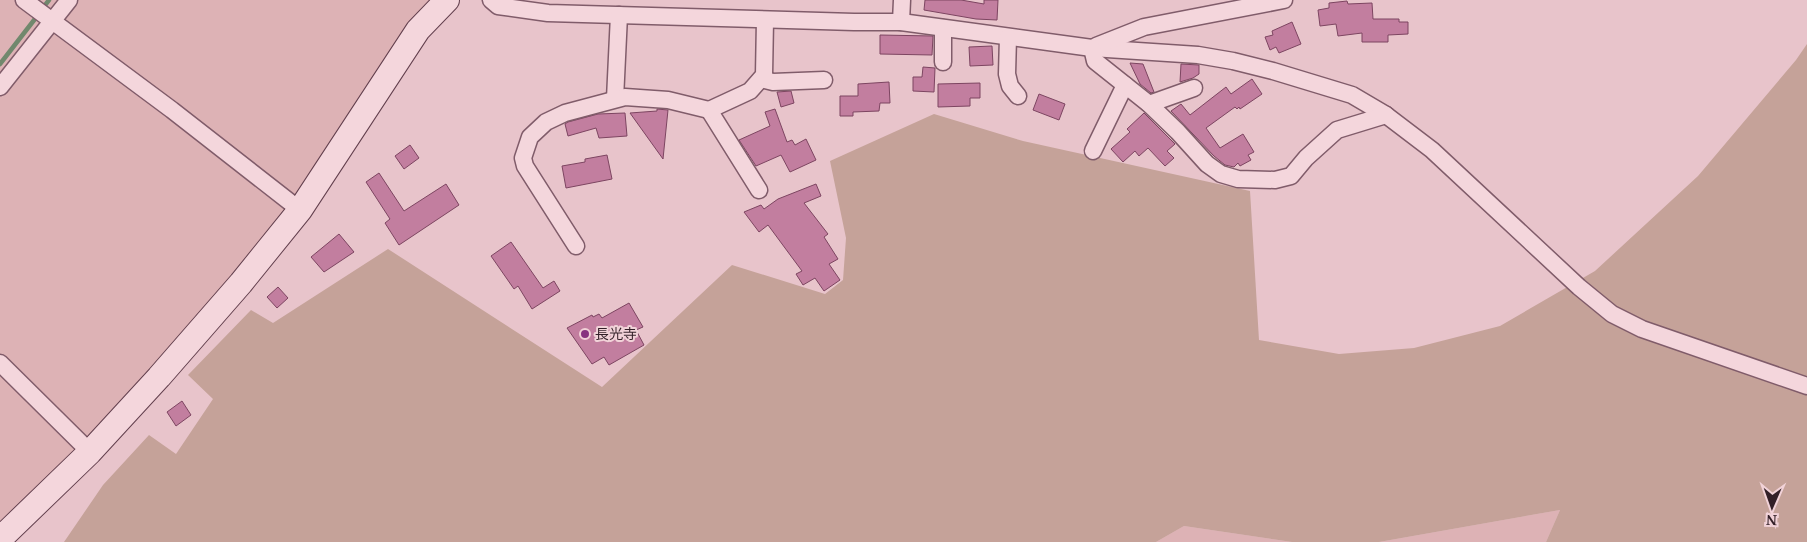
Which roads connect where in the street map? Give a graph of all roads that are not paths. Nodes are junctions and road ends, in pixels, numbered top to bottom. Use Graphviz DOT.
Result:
graph roads {
  1 [pos="24,0"];
  2 [pos="69,0"];
  3 [pos="447,0"];
  4 [pos="491,0"];
  5 [pos="902,0"];
  6 [pos="1284,0"];
  7 [pos="568,7"];
  8 [pos="619,15"];
  9 [pos="765,20"];
  10 [pos="52,22"];
  11 [pos="901,22"];
  12 [pos="943,28"];
  13 [pos="1008,37"];
  14 [pos="1092,48"];
  15 [pos="943,62"];
  16 [pos="761,79"];
  17 [pos="824,80"];
  18 [pos="1125,85"];
  19 [pos="0,87"];
  20 [pos="1194,88"];
  21 [pos="1018,96"];
  22 [pos="615,100"];
  23 [pos="1148,104"];
  24 [pos="709,110"];
  25 [pos="1386,115"];
  26 [pos="1093,151"];
  27 [pos="760,190"];
  28 [pos="300,210"];
  29 [pos="576,246"];
  30 [pos="0,363"];
  31 [pos="1807,386"];
  32 [pos="90,452"];
  33 [pos="0,539"];
  1 -- 10 [label="street"];
  2 -- 10 [label="street"];
  3 -- 28 [label="street"];
  4 -- 7 [label="street"];
  5 -- 11 [label="street"];
  6 -- 14 [label="street"];
  7 -- 8 [label="street"];
  8 -- 9 [label="street"];
  8 -- 22 [label="street"];
  9 -- 11 [label="street"];
  9 -- 16 [label="street"];
  10 -- 19 [label="street"];
  10 -- 28 [label="street"];
  11 -- 12 [label="street"];
  12 -- 13 [label="street"];
  12 -- 15 [label="street"];
  13 -- 14 [label="street"];
  13 -- 21 [label="street"];
  14 -- 18 [label="street"];
  14 -- 25 [label="street"];
  16 -- 17 [label="street"];
  16 -- 24 [label="street"];
  18 -- 23 [label="street"];
  18 -- 26 [label="street"];
  20 -- 23 [label="street"];
  22 -- 24 [label="street"];
  22 -- 29 [label="street"];
  23 -- 25 [label="street"];
  24 -- 27 [label="street"];
  25 -- 31 [label="street"];
  28 -- 32 [label="street"];
  30 -- 32 [label="street"];
  32 -- 33 [label="street"];
}
